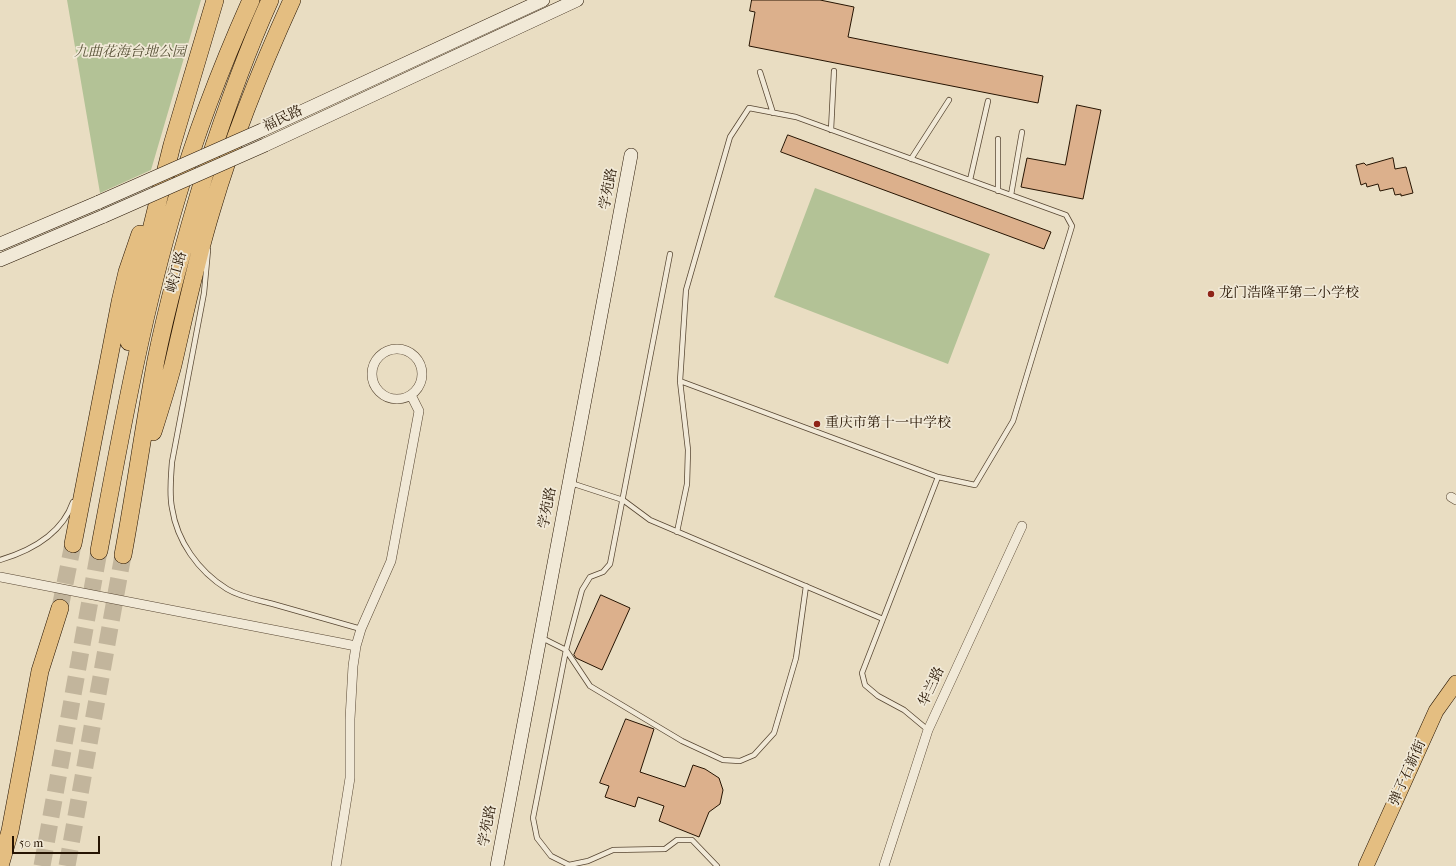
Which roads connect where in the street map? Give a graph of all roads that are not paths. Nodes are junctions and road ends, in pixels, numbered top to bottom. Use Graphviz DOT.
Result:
graph roads {
  1 [pos="251,0"];
  2 [pos="270,0"];
  3 [pos="294,0"];
  4 [pos="543,0"];
  5 [pos="577,0"];
  6 [pos="214,2"];
  7 [pos="834,71"];
  8 [pos="760,72"];
  9 [pos="949,100"];
  10 [pos="988,101"];
  11 [pos="773,113"];
  12 [pos="831,130"];
  13 [pos="1022,132"];
  14 [pos="998,139"];
  15 [pos="172,145"];
  16 [pos="631,155"];
  17 [pos="911,159"];
  18 [pos="970,180"];
  19 [pos="998,190"];
  20 [pos="1011,195"];
  21 [pos="211,210"];
  22 [pos="209,240"];
  23 [pos="0,244"];
  24 [pos="208,248"];
  25 [pos="670,254"];
  26 [pos="0,260"];
  27 [pos="680,381"];
  28 [pos="411,395"];
  29 [pos="92,447"];
  30 [pos="115,468"];
  31 [pos="938,477"];
  32 [pos="569,483"];
  33 [pos="79,484"];
  34 [pos="74,499"];
  35 [pos="623,500"];
  36 [pos="132,506"];
  37 [pos="1022,526"];
  38 [pos="677,532"];
  39 [pos="73,544"];
  40 [pos="99,551"];
  41 [pos="124,555"];
  42 [pos="0,560"];
  43 [pos="0,577"];
  44 [pos="806,586"];
  45 [pos="60,608"];
  46 [pos="883,619"];
  47 [pos="361,629"];
  48 [pos="540,637"];
  49 [pos="356,646"];
  50 [pos="566,650"];
  51 [pos="1456,683"];
  52 [pos="928,730"];
  53 [pos="0,866"];
  54 [pos="336,866"];
  55 [pos="497,866"];
  56 [pos="717,866"];
  57 [pos="884,866"];
  58 [pos="1366,866"];
  1 -- 30 [label="highway, 峡江路"];
  2 -- 36 [label="highway, 峡江路"];
  3 -- 21 [label="highway"];
  4 -- 23 [label="main road, 福民路, bridge"];
  5 -- 26 [label="main road, 福民路, bridge"];
  6 -- 15 [label="highway"];
  7 -- 12 [label="lane"];
  8 -- 11 [label="lane"];
  9 -- 17 [label="lane"];
  10 -- 18 [label="lane"];
  11 -- 12 [label="lane"];
  11 -- 27 [label="lane"];
  12 -- 17 [label="lane"];
  13 -- 20 [label="lane"];
  14 -- 19 [label="lane"];
  15 -- 29 [label="highway"];
  15 -- 30 [label="highway"];
  16 -- 32 [label="main road, 学苑路"];
  17 -- 18 [label="lane"];
  18 -- 19 [label="lane"];
  19 -- 20 [label="lane"];
  20 -- 31 [label="lane"];
  21 -- 22 [label="lane"];
  21 -- 36 [label="highway"];
  24 -- 47 [label="lane"];
  25 -- 35 [label="lane"];
  27 -- 31 [label="lane"];
  27 -- 38 [label="lane"];
  28 -- 28 [label="street"];
  28 -- 47 [label="street"];
  29 -- 33 [label="lane"];
  29 -- 39 [label="highway"];
  30 -- 40 [label="highway, 峡江路"];
  31 -- 46 [label="lane"];
  32 -- 35 [label="lane"];
  32 -- 48 [label="main road, 学苑路"];
  34 -- 42 [label="lane"];
  35 -- 38 [label="lane"];
  35 -- 50 [label="lane"];
  36 -- 41 [label="highway, 峡江路"];
  37 -- 52 [label="street, 华兰路"];
  38 -- 44 [label="lane"];
  43 -- 49 [label="street"];
  44 -- 46 [label="lane"];
  44 -- 50 [label="lane"];
  45 -- 53 [label="highway"];
  46 -- 52 [label="lane"];
  47 -- 49 [label="street"];
  48 -- 50 [label="lane"];
  48 -- 55 [label="main road, 学苑路"];
  49 -- 54 [label="street"];
  50 -- 56 [label="lane"];
  51 -- 58 [label="main road, 弹子石新街"];
  52 -- 57 [label="street, 华兰路"];
}
